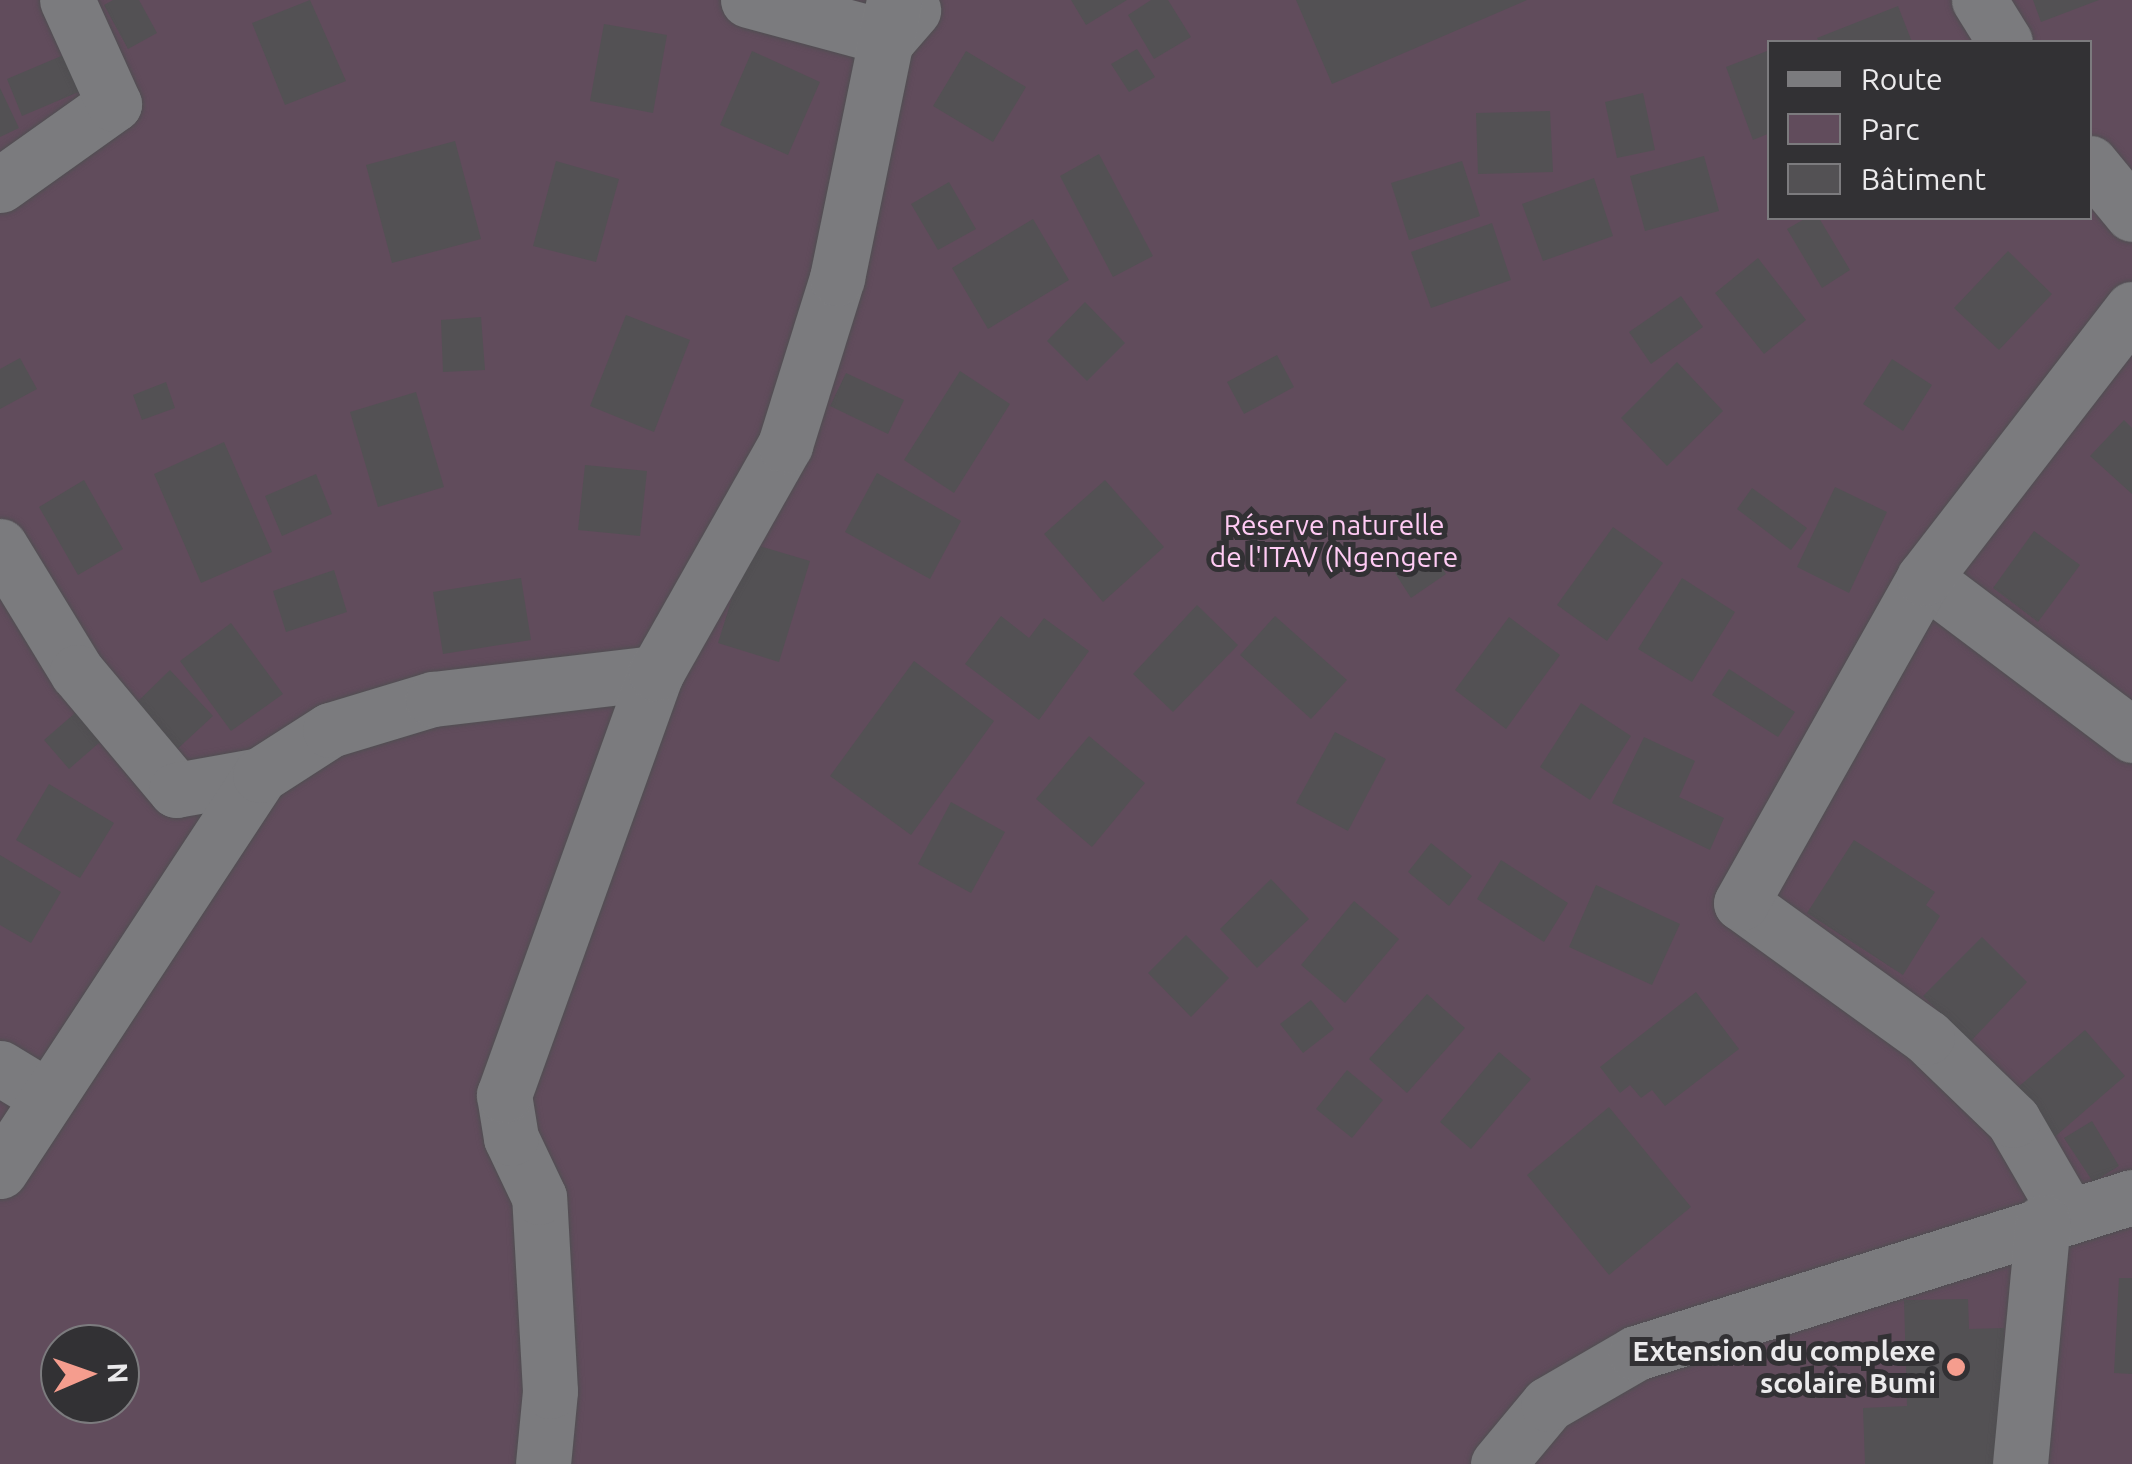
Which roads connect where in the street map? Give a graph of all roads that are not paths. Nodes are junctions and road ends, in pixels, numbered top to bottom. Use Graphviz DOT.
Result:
graph roads {
  1 [pos="67,0"];
  2 [pos="748,0"];
  3 [pos="1979,0"];
  4 [pos="901,13"];
  5 [pos="2004,40"];
  6 [pos="2092,166"];
  7 [pos="0,185"];
  8 [pos="2132,214"];
  9 [pos="2132,310"];
  10 [pos="0,546"];
  11 [pos="1924,578"];
  12 [pos="656,673"];
  13 [pos="2132,735"];
  14 [pos="260,775"];
  15 [pos="22,1081"];
  16 [pos="0,1171"];
  17 [pos="2132,1197"];
  18 [pos="2055,1219"];
  19 [pos="543,1464"];
  20 [pos="1498,1464"];
  21 [pos="2020,1464"];
  1 -- 7 [label="street"];
  2 -- 4 [label="street"];
  3 -- 5 [label="street"];
  4 -- 12 [label="street"];
  6 -- 8 [label="street"];
  9 -- 11 [label="street"];
  10 -- 14 [label="street"];
  11 -- 13 [label="street"];
  11 -- 18 [label="street"];
  12 -- 14 [label="street"];
  12 -- 19 [label="street"];
  14 -- 15 [label="street"];
  15 -- 16 [label="street"];
  17 -- 18 [label="street"];
  18 -- 20 [label="street"];
  18 -- 21 [label="street"];
}
